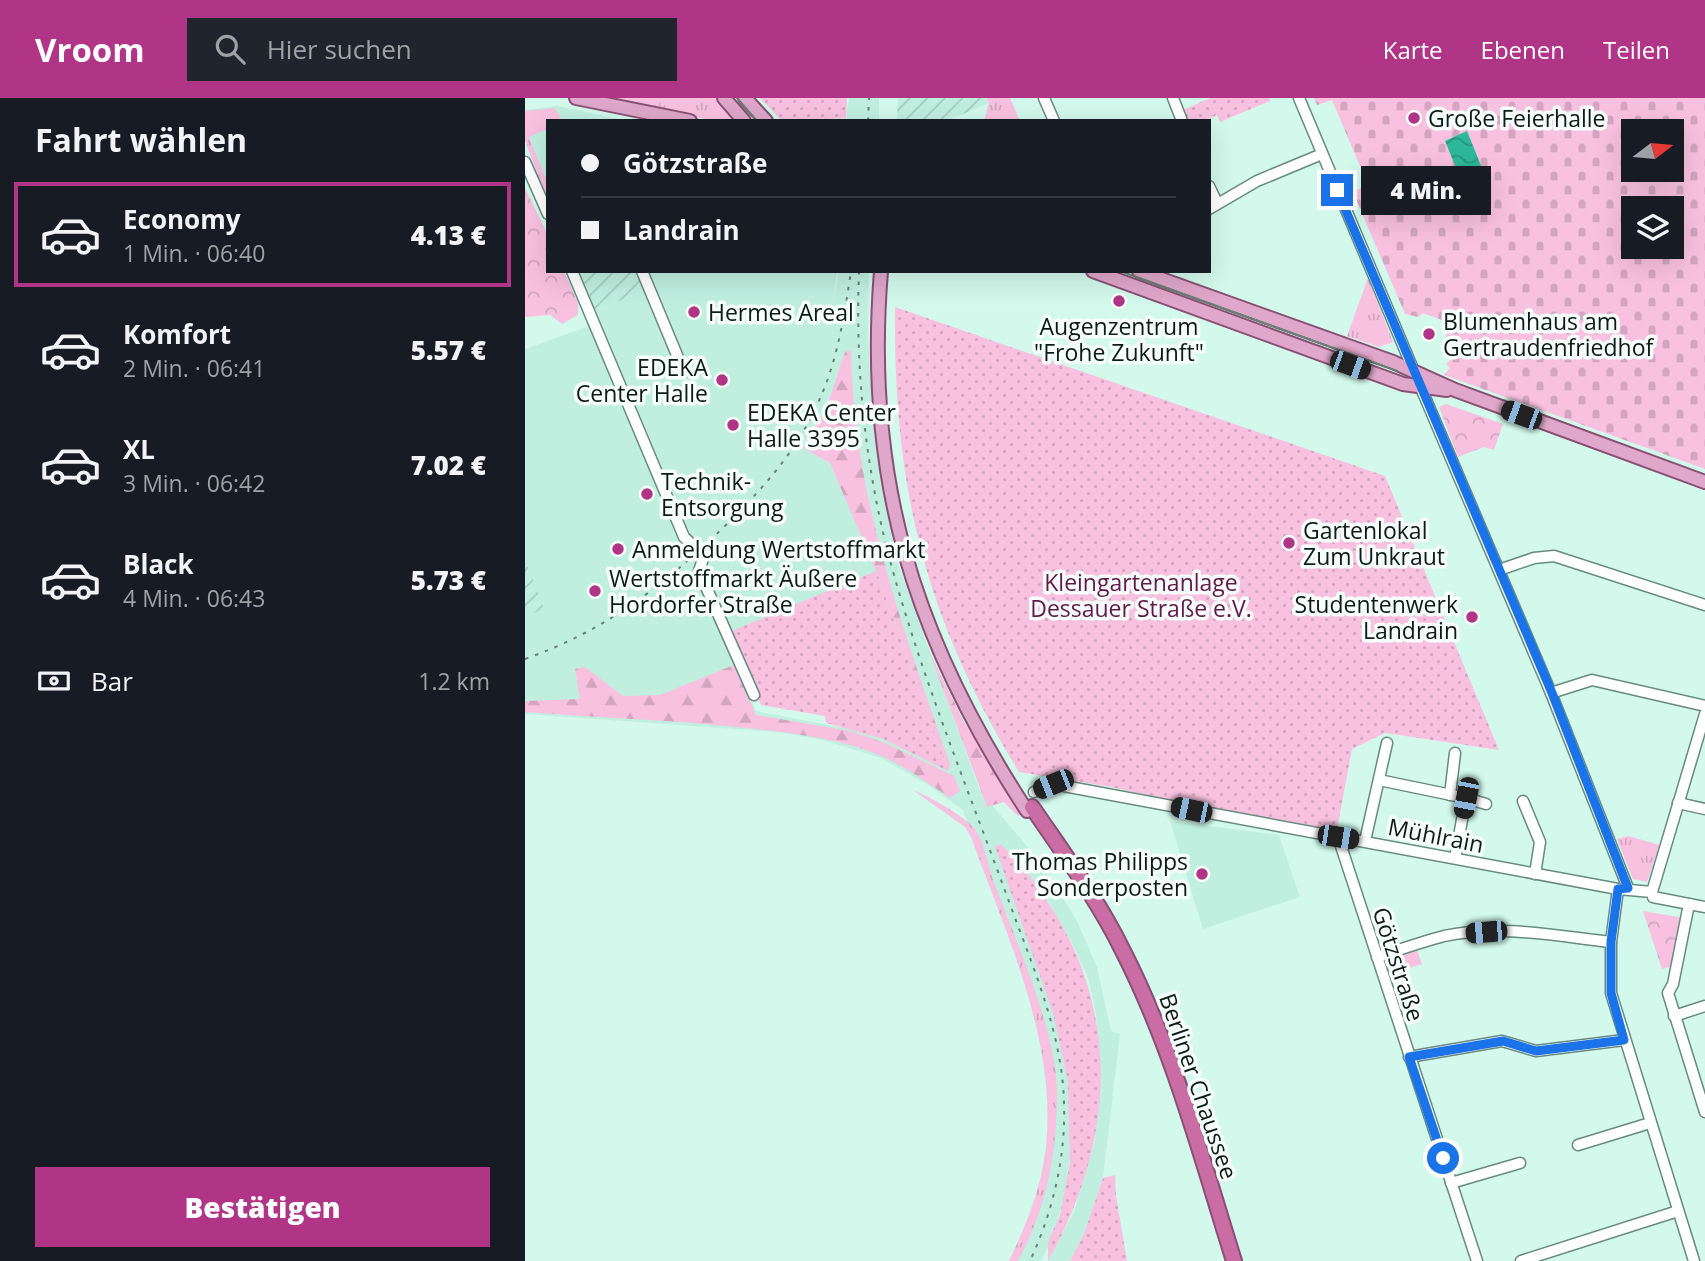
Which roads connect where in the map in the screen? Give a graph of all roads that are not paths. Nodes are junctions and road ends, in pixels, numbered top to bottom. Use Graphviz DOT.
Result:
graph roads {
  1 [pos="576,98"];
  2 [pos="724,98"];
  3 [pos="745,98"];
  4 [pos="1044,98"];
  5 [pos="1173,98"];
  6 [pos="1299,98"];
  7 [pos="638,115"];
  8 [pos="673,119"];
  9 [pos="742,119"];
  10 [pos="764,119"];
  11 [pos="1053,119"];
  12 [pos="1181,119"];
  13 [pos="1322,154"];
  14 [pos="525,162"];
  15 [pos="1213,206"];
  16 [pos="546,209"];
  17 [pos="573,273"];
  18 [pos="643,273"];
  19 [pos="881,273"];
  20 [pos="888,273"];
  21 [pos="1098,273"];
  22 [pos="1151,273"];
  23 [pos="1168,276"];
  24 [pos="1413,369"];
  25 [pos="684,372"];
  26 [pos="1395,381"];
  27 [pos="1421,388"];
  28 [pos="1455,390"];
  29 [pos="1705,482"];
  30 [pos="1499,570"];
  31 [pos="1705,605"];
  32 [pos="1552,693"];
  33 [pos="754,695"];
  34 [pos="1705,706"];
  35 [pos="1705,714"];
  36 [pos="1387,743"];
  37 [pos="1455,754"];
  38 [pos="1379,780"];
  39 [pos="1034,792"];
  40 [pos="1450,795"];
  41 [pos="1466,798"];
  42 [pos="1523,801"];
  43 [pos="1678,803"];
  44 [pos="1486,804"];
  45 [pos="1029,809"];
  46 [pos="1705,809"];
  47 [pos="1338,837"];
  48 [pos="1365,841"];
  49 [pos="1455,858"];
  50 [pos="1535,874"];
  51 [pos="1623,888"];
  52 [pos="1652,892"];
  53 [pos="1689,904"];
  54 [pos="1705,907"];
  55 [pos="1611,942"];
  56 [pos="1377,957"];
  57 [pos="1705,1006"];
  58 [pos="1674,1016"];
  59 [pos="1624,1040"];
  60 [pos="1409,1057"];
  61 [pos="1701,1086"];
  62 [pos="1705,1112"];
  63 [pos="1650,1123"];
  64 [pos="1578,1145"];
  65 [pos="1520,1163"];
  66 [pos="1451,1183"];
  67 [pos="1678,1211"];
  68 [pos="1227,1261"];
  69 [pos="1234,1261"];
  70 [pos="1476,1261"];
  71 [pos="1521,1261"];
  72 [pos="1694,1261"];
  1 -- 7 [label="main road"];
  2 -- 9 [label="main road"];
  3 -- 10 [label="main road"];
  4 -- 11 [label="street"];
  5 -- 12 [label="street"];
  6 -- 13 [label="street"];
  7 -- 8 [label="main road"];
  13 -- 15 [label="street"];
  13 -- 24 [label="street"];
  14 -- 16 [label="street"];
  17 -- 33 [label="street"];
  18 -- 25 [label="street"];
  19 -- 45 [label="main road, Berliner Chaussee"];
  20 -- 45 [label="main road, Berliner Chaussee"];
  21 -- 26 [label="main road"];
  22 -- 23 [label="main road"];
  23 -- 24 [label="main road"];
  24 -- 26 [label="main road"];
  24 -- 27 [label="main road"];
  24 -- 28 [label="main road"];
  26 -- 27 [label="main road"];
  27 -- 28 [label="main road"];
  27 -- 30 [label="street"];
  28 -- 29 [label="main road"];
  30 -- 31 [label="street"];
  30 -- 32 [label="street"];
  32 -- 34 [label="street"];
  32 -- 51 [label="street"];
  35 -- 43 [label="street"];
  36 -- 38 [label="street"];
  37 -- 40 [label="street"];
  38 -- 40 [label="street"];
  38 -- 48 [label="street"];
  39 -- 47 [label="street, Mühlrain"];
  40 -- 41 [label="street"];
  41 -- 44 [label="street"];
  41 -- 49 [label="street"];
  42 -- 50 [label="street"];
  43 -- 46 [label="street"];
  43 -- 52 [label="street"];
  45 -- 68 [label="highway, Berliner Chaussee"];
  45 -- 69 [label="highway, Berliner Chaussee"];
  47 -- 48 [label="street, Mühlrain"];
  47 -- 56 [label="street, Götzstraße"];
  48 -- 49 [label="street, Mühlrain"];
  49 -- 50 [label="street, Mühlrain"];
  50 -- 51 [label="street, Mühlrain"];
  51 -- 52 [label="street, Mühlrain"];
  51 -- 55 [label="street"];
  52 -- 53 [label="street, Mühlrain"];
  53 -- 54 [label="street, Mühlrain"];
  53 -- 58 [label="street"];
  55 -- 56 [label="street"];
  55 -- 59 [label="street"];
  56 -- 60 [label="street, Götzstraße"];
  57 -- 58 [label="street"];
  58 -- 61 [label="street"];
  59 -- 60 [label="street"];
  59 -- 63 [label="street"];
  60 -- 66 [label="street, Götzstraße"];
  61 -- 62 [label="street"];
  63 -- 64 [label="street"];
  63 -- 67 [label="street"];
  65 -- 66 [label="street"];
  66 -- 70 [label="street, Götzstraße"];
  67 -- 71 [label="street"];
  67 -- 72 [label="street"];
}
